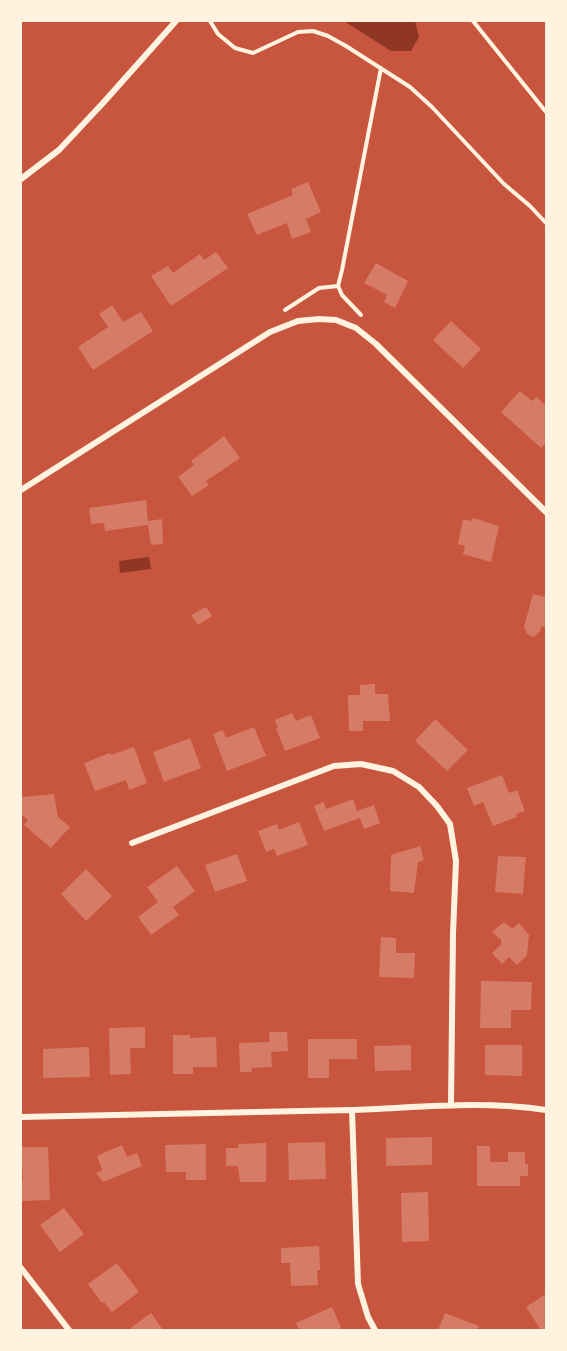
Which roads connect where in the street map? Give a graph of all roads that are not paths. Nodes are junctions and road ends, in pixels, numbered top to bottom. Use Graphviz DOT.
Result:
graph roads {
  1 [pos="176,21"];
  2 [pos="21,178"];
  3 [pos="21,490"];
  4 [pos="546,512"];
  5 [pos="132,843"];
  6 [pos="451,1104"];
  7 [pos="352,1110"];
  8 [pos="546,1110"];
  9 [pos="21,1116"];
  10 [pos="21,1268"];
  11 [pos="69,1330"];
  12 [pos="375,1330"];
  1 -- 2 [label="street"];
  3 -- 4 [label="street"];
  5 -- 6 [label="street"];
  6 -- 7 [label="street"];
  6 -- 8 [label="street"];
  7 -- 9 [label="street"];
  7 -- 12 [label="street"];
  10 -- 11 [label="street"];
}
